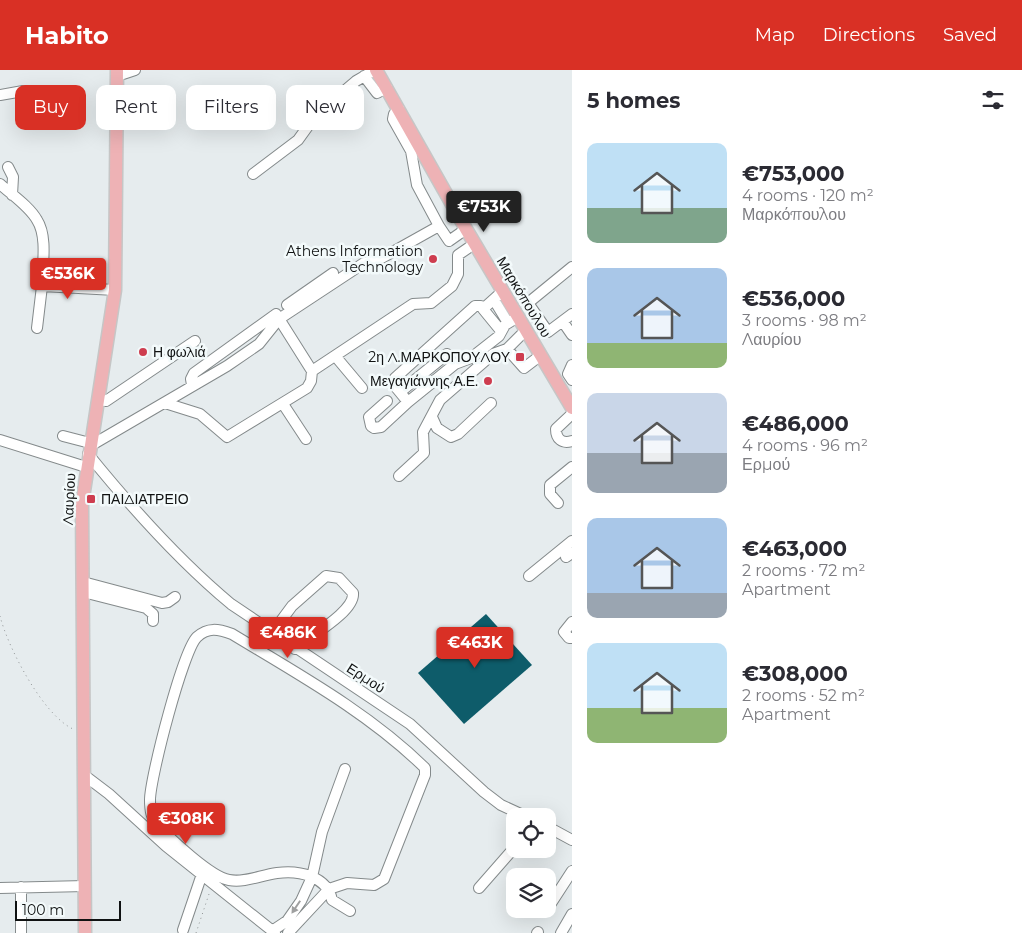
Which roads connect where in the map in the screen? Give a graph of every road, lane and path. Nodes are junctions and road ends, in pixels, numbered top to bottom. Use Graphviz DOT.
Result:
graph roads {
  1 [pos="135,70"];
  2 [pos="376,70"];
  3 [pos="117,73"];
  4 [pos="364,76"];
  5 [pos="387,88"];
  6 [pos="15,92"];
  7 [pos="0,95"];
  8 [pos="411,141"];
  9 [pos="8,167"];
  10 [pos="253,174"];
  11 [pos="0,184"];
  12 [pos="12,195"];
  13 [pos="439,226"];
  14 [pos="466,230"];
  15 [pos="449,241"];
  16 [pos="474,244"];
  17 [pos="458,255"];
  18 [pos="572,267"];
  19 [pos="334,273"];
  20 [pos="42,286"];
  21 [pos="115,290"];
  22 [pos="314,291"];
  23 [pos="498,295"];
  24 [pos="483,309"];
  25 [pos="572,314"];
  26 [pos="279,315"];
  27 [pos="513,320"];
  28 [pos="563,322"];
  29 [pos="38,328"];
  30 [pos="526,330"];
  31 [pos="501,331"];
  32 [pos="572,335"];
  33 [pos="195,341"];
  34 [pos="437,341"];
  35 [pos="507,349"];
  36 [pos="447,354"];
  37 [pos="541,355"];
  38 [pos="336,357"];
  39 [pos="455,364"];
  40 [pos="572,365"];
  41 [pos="312,371"];
  42 [pos="572,380"];
  43 [pos="362,388"];
  44 [pos="400,392"];
  45 [pos="98,400"];
  46 [pos="387,401"];
  47 [pos="408,402"];
  48 [pos="165,403"];
  49 [pos="492,403"];
  50 [pos="283,404"];
  51 [pos="572,408"];
  52 [pos="572,414"];
  53 [pos="432,417"];
  54 [pos="63,436"];
  55 [pos="306,439"];
  56 [pos="0,440"];
  57 [pos="572,441"];
  58 [pos="89,448"];
  59 [pos="86,467"];
  60 [pos="572,467"];
  61 [pos="399,476"];
  62 [pos="558,504"];
  63 [pos="572,541"];
  64 [pos="529,576"];
  65 [pos="83,587"];
  66 [pos="175,597"];
  67 [pos="0,616"];
  68 [pos="153,621"];
  69 [pos="572,622"];
  70 [pos="272,633"];
  71 [pos="572,638"];
  72 [pos="295,649"];
  73 [pos="83,734"];
  74 [pos="345,769"];
  75 [pos="84,775"];
  76 [pos="508,808"];
  77 [pos="556,830"];
  78 [pos="571,837"];
  79 [pos="506,856"];
  80 [pos="572,871"];
  81 [pos="202,874"];
  82 [pos="312,877"];
  83 [pos="212,882"];
  84 [pos="85,886"];
  85 [pos="21,887"];
  86 [pos="0,888"];
  87 [pos="479,888"];
  88 [pos="329,889"];
  89 [pos="556,896"];
  90 [pos="350,911"];
  91 [pos="572,914"];
  92 [pos="183,930"];
  93 [pos="274,932"];
  94 [pos="21,933"];
  95 [pos="85,933"];
  96 [pos="196,933"];
  97 [pos="288,933"];
  98 [pos="561,933"];
  1 -- 3 [label="street"];
  2 -- 4 [label="street"];
  2 -- 5 [label="main road, Μαρκόπουλου"];
  3 -- 21 [label="main road, Λαυρίου"];
  4 -- 5 [label="street"];
  4 -- 10 [label="street"];
  5 -- 8 [label="main road, Μαρκόπουλου"];
  6 -- 7 [label="street"];
  8 -- 13 [label="street"];
  8 -- 14 [label="main road, Μαρκόπουλου"];
  9 -- 12 [label="street"];
  11 -- 12 [label="street"];
  12 -- 20 [label="street"];
  13 -- 15 [label="street"];
  13 -- 22 [label="street"];
  14 -- 15 [label="street"];
  14 -- 16 [label="main road, Μαρκόπουλου"];
  15 -- 17 [label="street"];
  16 -- 17 [label="street"];
  16 -- 23 [label="main road, Μαρκόπουλου"];
  17 -- 38 [label="street"];
  18 -- 28 [label="street"];
  19 -- 22 [label="street"];
  20 -- 21 [label="street"];
  20 -- 29 [label="street"];
  21 -- 45 [label="main road, Λαυρίου"];
  22 -- 26 [label="street"];
  23 -- 24 [label="street"];
  23 -- 27 [label="main road, Μαρκόπουλου"];
  24 -- 31 [label="street"];
  24 -- 34 [label="street"];
  25 -- 28 [label="street"];
  26 -- 41 [label="street"];
  26 -- 48 [label="street"];
  27 -- 30 [label="main road, Μαρκόπουλου"];
  27 -- 31 [label="street"];
  28 -- 32 [label="street"];
  30 -- 35 [label="street"];
  30 -- 37 [label="main road, Μαρκόπουλου"];
  31 -- 39 [label="street"];
  33 -- 45 [label="street"];
  34 -- 36 [label="street"];
  34 -- 44 [label="street"];
  35 -- 37 [label="street"];
  35 -- 53 [label="street"];
  36 -- 39 [label="street"];
  36 -- 44 [label="street"];
  37 -- 51 [label="main road, Μαρκόπουλου"];
  38 -- 41 [label="street"];
  38 -- 43 [label="street"];
  39 -- 47 [label="street"];
  40 -- 42 [label="street"];
  41 -- 50 [label="street"];
  44 -- 47 [label="street"];
  45 -- 58 [label="main road, Λαυρίου"];
  46 -- 47 [label="street"];
  48 -- 50 [label="street"];
  48 -- 58 [label="street"];
  49 -- 53 [label="street"];
  50 -- 55 [label="street"];
  52 -- 57 [label="street"];
  53 -- 61 [label="street"];
  54 -- 58 [label="street"];
  56 -- 59 [label="street"];
  58 -- 59 [label="main road, Λαυρίου"];
  58 -- 70 [label="street, Ερμού"];
  59 -- 65 [label="main road, Λαυρίου"];
  60 -- 62 [label="street"];
  63 -- 64 [label="street"];
  65 -- 66 [label="street"];
  65 -- 68 [label="street"];
  65 -- 73 [label="main road, Λαυρίου"];
  67 -- 73 [label="path"];
  69 -- 71 [label="street"];
  70 -- 72 [label="street, Ερμού"];
  70 -- 72 [label="street"];
  72 -- 76 [label="street, Ερμού"];
  73 -- 75 [label="main road, Λαυρίου"];
  74 -- 82 [label="street"];
  75 -- 81 [label="street"];
  75 -- 84 [label="main road, Λαυρίου"];
  77 -- 78 [label="street"];
  79 -- 87 [label="street"];
  80 -- 89 [label="street"];
  81 -- 83 [label="street"];
  81 -- 92 [label="street"];
  82 -- 88 [label="street"];
  82 -- 88 [label="street"];
  82 -- 93 [label="street, one-way"];
  83 -- 93 [label="street"];
  83 -- 96 [label="path"];
  84 -- 85 [label="street"];
  84 -- 95 [label="main road, Λαυρίου"];
  85 -- 86 [label="street"];
  85 -- 94 [label="street"];
  88 -- 90 [label="street"];
  88 -- 97 [label="street"];
  91 -- 98 [label="street"];
}
